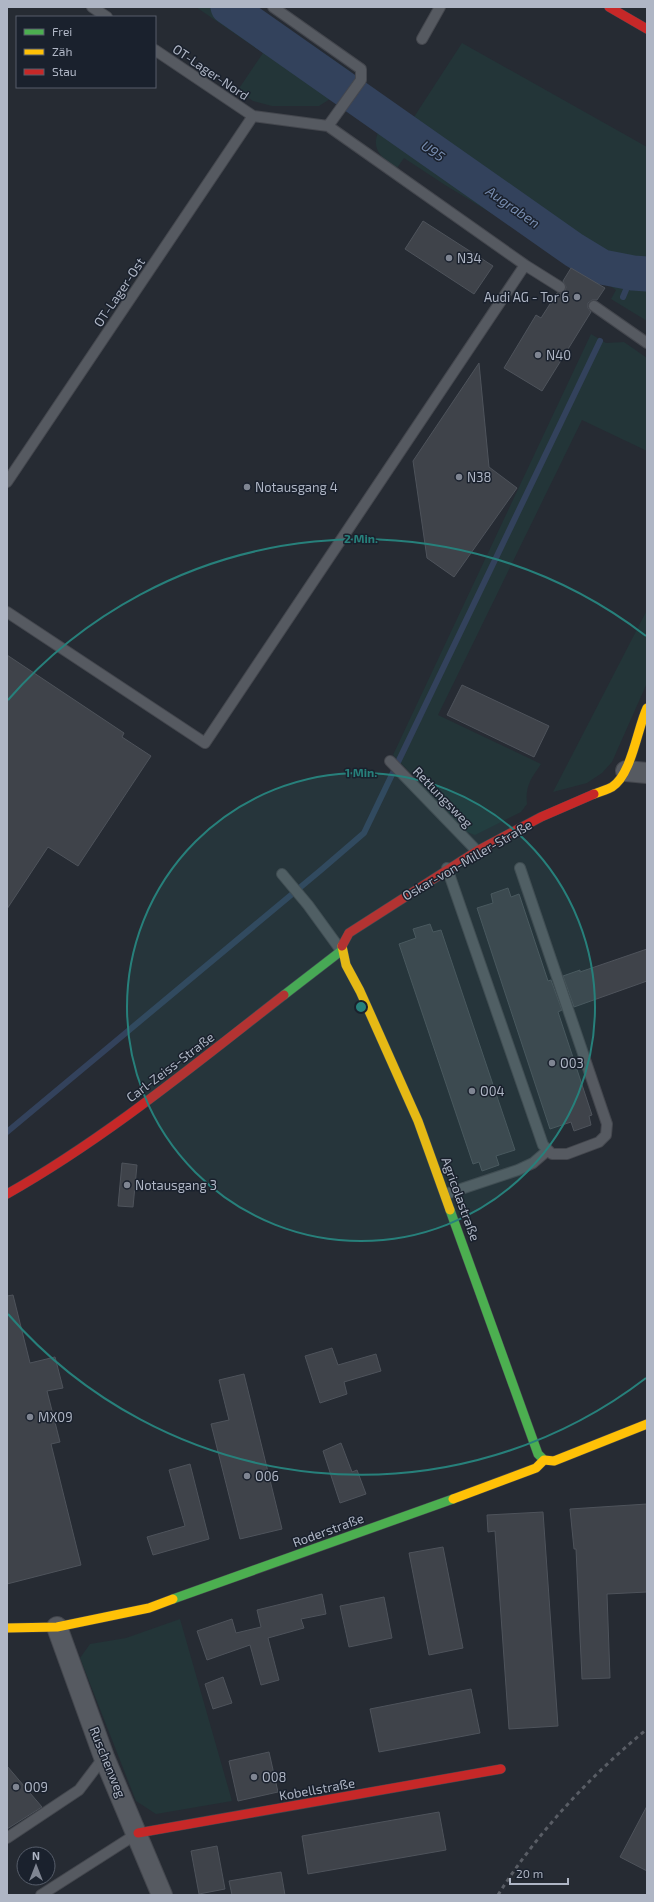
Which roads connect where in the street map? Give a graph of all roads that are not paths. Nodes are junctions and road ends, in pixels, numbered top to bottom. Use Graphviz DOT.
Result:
graph roads {
  1 [pos="92,7"];
  2 [pos="273,7"];
  3 [pos="440,7"];
  4 [pos="609,7"];
  5 [pos="105,16"];
  6 [pos="647,30"];
  7 [pos="422,39"];
  8 [pos="156,51"];
  9 [pos="253,116"];
  10 [pos="328,126"];
  11 [pos="525,265"];
  12 [pos="560,287"];
  13 [pos="594,306"];
  14 [pos="647,343"];
  15 [pos="7,482"];
  16 [pos="7,612"];
  17 [pos="647,708"];
  18 [pos="390,761"];
  19 [pos="626,772"];
  20 [pos="647,773"];
  21 [pos="477,850"];
  22 [pos="447,868"];
  23 [pos="520,868"];
  24 [pos="284,877"];
  25 [pos="341,951"];
  26 [pos="547,1151"];
  27 [pos="7,1194"];
  28 [pos="446,1194"];
  29 [pos="647,1424"];
  30 [pos="544,1460"];
  31 [pos="57,1627"];
  32 [pos="7,1628"];
  33 [pos="104,1757"];
  34 [pos="501,1769"];
  35 [pos="138,1834"];
  36 [pos="7,1838"];
  37 [pos="41,1895"];
  38 [pos="162,1895"];
  1 -- 5 [label="lane"];
  2 -- 10 [label="lane"];
  3 -- 7 [label="lane"];
  4 -- 6 [label="street"];
  8 -- 9 [label="lane, OT-Lager-Nord"];
  9 -- 10 [label="lane"];
  9 -- 15 [label="lane, OT-Lager-Ost"];
  10 -- 11 [label="lane"];
  11 -- 12 [label="lane"];
  11 -- 16 [label="lane"];
  13 -- 14 [label="lane"];
  17 -- 19 [label="street, Oskar-von-Miller-Straße"];
  18 -- 21 [label="lane, Rettungsweg"];
  19 -- 20 [label="street"];
  19 -- 21 [label="street, Oskar-von-Miller-Straße"];
  21 -- 22 [label="street, Oskar-von-Miller-Straße"];
  22 -- 25 [label="street, Oskar-von-Miller-Straße"];
  22 -- 26 [label="lane"];
  23 -- 26 [label="lane"];
  24 -- 25 [label="lane"];
  25 -- 27 [label="street, Carl-Zeiss-Straße"];
  25 -- 28 [label="street, Agricolastraße"];
  26 -- 28 [label="lane"];
  28 -- 30 [label="street, Agricolastraße"];
  29 -- 30 [label="street, Roderstraße"];
  30 -- 31 [label="street, Roderstraße"];
  31 -- 32 [label="street, Roderstraße"];
  31 -- 33 [label="street, Ruschenweg"];
  33 -- 35 [label="street, Ruschenweg"];
  33 -- 36 [label="lane"];
  34 -- 35 [label="street, Kobellstraße"];
  35 -- 37 [label="lane"];
  35 -- 38 [label="street, Ruschenweg"];
}
